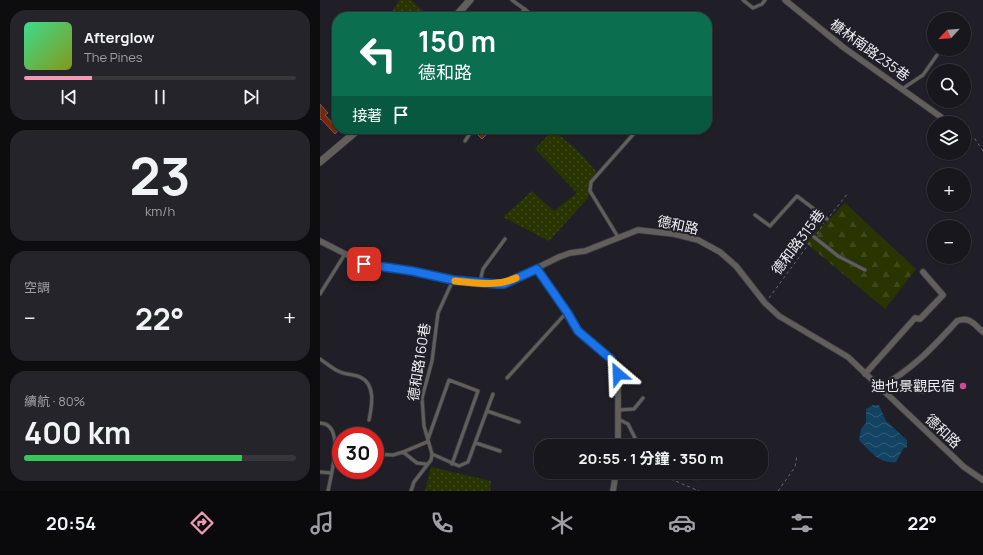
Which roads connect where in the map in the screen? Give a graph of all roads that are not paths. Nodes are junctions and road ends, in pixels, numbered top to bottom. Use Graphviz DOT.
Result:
graph roads {
  1 [pos="470,0"];
  2 [pos="512,0"];
  3 [pos="743,0"];
  4 [pos="765,0"];
  5 [pos="785,0"];
  6 [pos="525,9"];
  7 [pos="459,12"];
  8 [pos="522,12"];
  9 [pos="529,12"];
  10 [pos="936,56"];
  11 [pos="902,89"];
  12 [pos="940,116"];
  13 [pos="353,134"];
  14 [pos="470,134"];
  15 [pos="634,134"];
  16 [pos="465,141"];
  17 [pos="320,162"];
  18 [pos="755,215"];
  19 [pos="827,219"];
  20 [pos="618,237"];
  21 [pos="814,237"];
  22 [pos="505,239"];
  23 [pos="320,241"];
  24 [pos="344,254"];
  25 [pos="537,269"];
  26 [pos="865,270"];
  27 [pos="922,272"];
  28 [pos="453,280"];
  29 [pos="479,283"];
  30 [pos="320,294"];
  31 [pos="567,312"];
  32 [pos="983,332"];
  33 [pos="320,359"];
  34 [pos="865,374"];
  35 [pos="507,378"];
  36 [pos="881,390"];
  37 [pos="924,392"];
  38 [pos="493,394"];
  39 [pos="643,398"];
  40 [pos="618,410"];
  41 [pos="487,412"];
  42 [pos="618,419"];
  43 [pos="369,420"];
  44 [pos="519,422"];
  45 [pos="320,423"];
  46 [pos="332,429"];
  47 [pos="618,439"];
  48 [pos="636,439"];
  49 [pos="427,442"];
  50 [pos="476,443"];
  51 [pos="500,451"];
  52 [pos="403,452"];
  53 [pos="384,454"];
  54 [pos="432,454"];
  55 [pos="426,464"];
  56 [pos="452,464"];
  57 [pos="332,467"];
  58 [pos="320,472"];
  59 [pos="331,473"];
  60 [pos="615,479"];
  61 [pos="983,480"];
  62 [pos="328,491"];
  63 [pos="411,491"];
  64 [pos="613,491"];
  1 -- 7 [label="street"];
  2 -- 6 [label="lane"];
  3 -- 4 [label="lane"];
  5 -- 11 [label="street, 槺林南路235巷"];
  6 -- 8 [label="lane"];
  6 -- 9 [label="lane"];
  10 -- 11 [label="lane"];
  11 -- 12 [label="street, 槺林南路235巷"];
  13 -- 17 [label="street"];
  14 -- 16 [label="lane"];
  15 -- 20 [label="lane"];
  18 -- 19 [label="lane"];
  20 -- 25 [label="street, 德和路"];
  20 -- 34 [label="street, 德和路"];
  21 -- 26 [label="lane"];
  22 -- 29 [label="lane"];
  23 -- 24 [label="street, 德和路"];
  24 -- 28 [label="street, 德和路"];
  24 -- 30 [label="lane"];
  25 -- 29 [label="street, 德和路"];
  25 -- 31 [label="street"];
  27 -- 34 [label="street"];
  28 -- 29 [label="street, 德和路"];
  28 -- 49 [label="lane, 德和路160巷"];
  31 -- 35 [label="lane"];
  31 -- 40 [label="street"];
  32 -- 36 [label="street"];
  33 -- 43 [label="lane"];
  34 -- 36 [label="street, 德和路"];
  36 -- 37 [label="lane"];
  36 -- 61 [label="street, 德和路"];
  38 -- 41 [label="lane"];
  39 -- 40 [label="lane"];
  40 -- 42 [label="street"];
  41 -- 44 [label="lane"];
  41 -- 50 [label="lane"];
  42 -- 47 [label="street"];
  42 -- 48 [label="lane"];
  45 -- 46 [label="lane"];
  49 -- 52 [label="lane"];
  49 -- 54 [label="lane, 德和路160巷"];
  49 -- 56 [label="lane"];
  50 -- 51 [label="lane"];
  50 -- 56 [label="lane"];
  52 -- 53 [label="lane"];
  52 -- 55 [label="lane"];
  54 -- 55 [label="lane"];
  54 -- 56 [label="lane"];
  55 -- 63 [label="lane"];
  57 -- 59 [label="lane"];
  58 -- 59 [label="lane"];
  59 -- 62 [label="lane"];
  60 -- 64 [label="street"];
}
